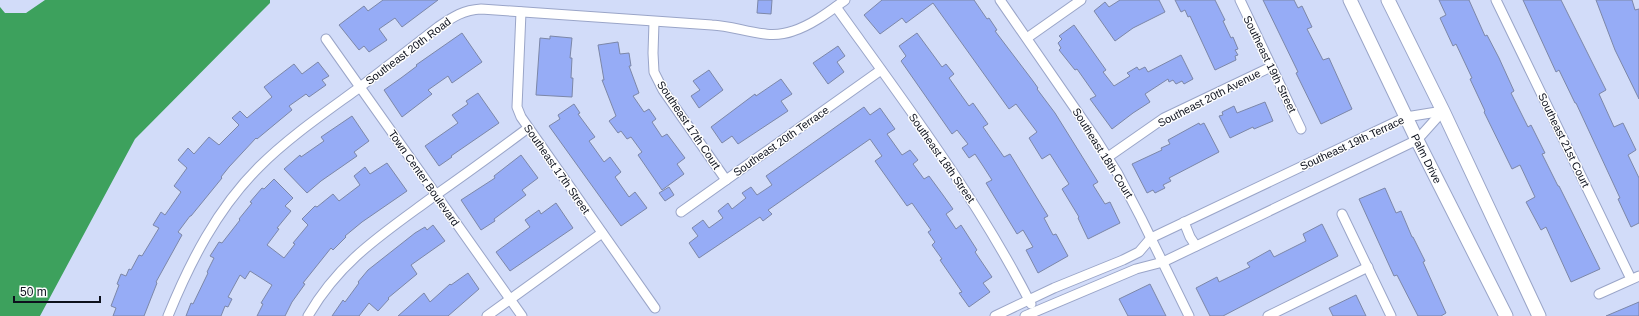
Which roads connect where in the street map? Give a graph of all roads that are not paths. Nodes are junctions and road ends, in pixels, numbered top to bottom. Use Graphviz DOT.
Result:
graph roads {
  1 [pos="845,0"];
  2 [pos="1000,0"];
  3 [pos="1081,0"];
  4 [pos="1240,0"];
  5 [pos="1350,0"];
  6 [pos="1388,0"];
  7 [pos="1496,0"];
  8 [pos="836,7"];
  9 [pos="521,12"];
  10 [pos="654,22"];
  11 [pos="1027,38"];
  12 [pos="326,39"];
  13 [pos="1271,67"];
  14 [pos="881,70"];
  15 [pos="360,87"];
  16 [pos="1443,112"];
  17 [pos="1406,117"];
  18 [pos="528,128"];
  19 [pos="1301,129"];
  20 [pos="1417,140"];
  21 [pos="1108,157"];
  22 [pos="726,180"];
  23 [pos="436,195"];
  24 [pos="681,212"];
  25 [pos="1342,214"];
  26 [pos="1184,222"];
  27 [pos="602,233"];
  28 [pos="1151,238"];
  29 [pos="1196,246"];
  30 [pos="1163,262"];
  31 [pos="1368,267"];
  32 [pos="1635,278"];
  33 [pos="1599,294"];
  34 [pos="510,299"];
  35 [pos="1029,300"];
  36 [pos="654,308"];
  37 [pos="1036,314"];
  38 [pos="168,316"];
  39 [pos="308,316"];
  40 [pos="487,316"];
  41 [pos="522,316"];
  42 [pos="995,316"];
  43 [pos="1024,316"];
  44 [pos="1189,316"];
  45 [pos="1268,316"];
  46 [pos="1391,316"];
  47 [pos="1506,316"];
  48 [pos="1539,316"];
  1 -- 8 [label="street, Southeast 20th Road"];
  2 -- 11 [label="street, Southeast 18th Court"];
  3 -- 11 [label="street"];
  4 -- 13 [label="street, Southeast 19th Street"];
  5 -- 17 [label="main road, Palm Drive"];
  6 -- 16 [label="main road"];
  7 -- 32 [label="street, Southeast 21st Court"];
  8 -- 10 [label="street, Southeast 20th Road"];
  8 -- 14 [label="street, Southeast 18th Street"];
  9 -- 10 [label="street, Southeast 20th Road"];
  9 -- 15 [label="street, Southeast 20th Road"];
  9 -- 18 [label="street, Southeast 17th Street"];
  10 -- 22 [label="street, Southeast 17th Court"];
  11 -- 21 [label="street, Southeast 18th Court"];
  12 -- 15 [label="street, Town Center Boulevard"];
  13 -- 19 [label="street, Southeast 19th Street"];
  13 -- 21 [label="street, Southeast 20th Avenue"];
  14 -- 22 [label="street, Southeast 20th Terrace"];
  14 -- 35 [label="street, Southeast 18th Street"];
  15 -- 23 [label="street, Town Center Boulevard"];
  15 -- 38 [label="street, Southeast 20th Road"];
  16 -- 17 [label="street, Southeast 19th Terrace"];
  16 -- 20 [label="street"];
  16 -- 48 [label="main road"];
  17 -- 20 [label="main road, Palm Drive"];
  17 -- 26 [label="street, Southeast 19th Terrace"];
  18 -- 23 [label="street"];
  18 -- 27 [label="street, Southeast 17th Street"];
  20 -- 29 [label="street"];
  20 -- 47 [label="main road, Palm Drive"];
  21 -- 28 [label="street, Southeast 18th Court"];
  22 -- 24 [label="street, Southeast 20th Terrace"];
  23 -- 34 [label="street, Town Center Boulevard"];
  23 -- 39 [label="street"];
  25 -- 31 [label="street"];
  26 -- 28 [label="street, Southeast 19th Terrace"];
  26 -- 29 [label="street"];
  27 -- 34 [label="street"];
  27 -- 36 [label="street, Southeast 17th Street"];
  28 -- 30 [label="street, Southeast 18th Court"];
  28 -- 35 [label="street, Southeast 19th Terrace"];
  29 -- 30 [label="street"];
  30 -- 37 [label="street"];
  30 -- 44 [label="street, Southeast 18th Court"];
  31 -- 45 [label="street"];
  31 -- 46 [label="street"];
  32 -- 33 [label="street"];
  34 -- 40 [label="street"];
  34 -- 41 [label="street, Town Center Boulevard"];
  35 -- 37 [label="street, Southeast 18th Street"];
  35 -- 42 [label="street, Southeast 19th Terrace"];
  37 -- 43 [label="street"];
}
